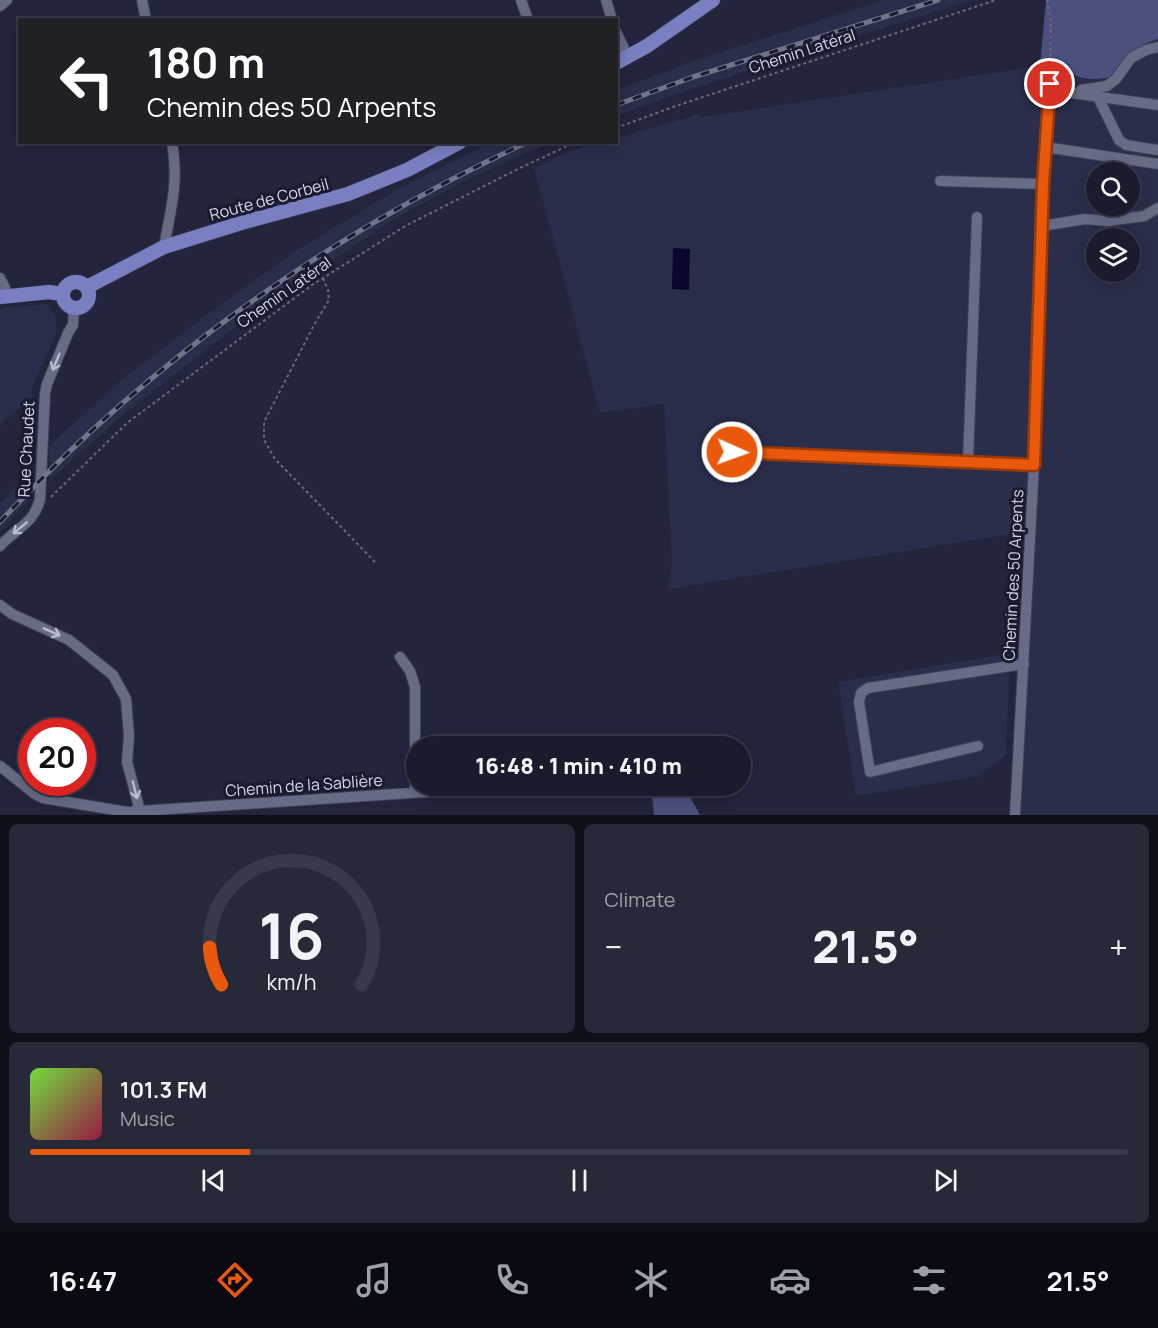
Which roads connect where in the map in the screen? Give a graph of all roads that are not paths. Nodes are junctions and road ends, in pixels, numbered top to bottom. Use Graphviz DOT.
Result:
graph roads {
  1 [pos="7,0"];
  2 [pos="142,0"];
  3 [pos="521,0"];
  4 [pos="606,0"];
  5 [pos="713,0"];
  6 [pos="0,6"];
  7 [pos="146,18"];
  8 [pos="527,18"];
  9 [pos="611,18"];
  10 [pos="618,41"];
  11 [pos="1158,47"];
  12 [pos="622,60"];
  13 [pos="1071,92"];
  14 [pos="1097,95"];
  15 [pos="1158,105"];
  16 [pos="172,144"];
  17 [pos="456,144"];
  18 [pos="1045,147"];
  19 [pos="1158,150"];
  20 [pos="1158,164"];
  21 [pos="940,181"];
  22 [pos="1043,184"];
  23 [pos="1158,208"];
  24 [pos="977,217"];
  25 [pos="1042,226"];
  26 [pos="164,247"];
  27 [pos="0,278"];
  28 [pos="87,287"];
  29 [pos="62,294"];
  30 [pos="3,296"];
  31 [pos="74,308"];
  32 [pos="732,452"];
  33 [pos="968,462"];
  34 [pos="1034,465"];
  35 [pos="0,546"];
  36 [pos="0,605"];
  37 [pos="400,657"];
  38 [pos="1024,664"];
  39 [pos="415,736"];
  40 [pos="978,746"];
  41 [pos="0,766"];
  42 [pos="406,793"];
  43 [pos="141,813"];
  44 [pos="1015,815"];
  1 -- 6 [label="street"];
  2 -- 7 [label="street"];
  3 -- 8 [label="street"];
  4 -- 9 [label="street"];
  5 -- 12 [label="main road"];
  10 -- 12 [label="street"];
  11 -- 13 [label="street"];
  13 -- 14 [label="street"];
  13 -- 18 [label="street, Chemin des 50 Arpents"];
  14 -- 15 [label="street"];
  14 -- 19 [label="street"];
  16 -- 26 [label="street"];
  17 -- 26 [label="main road, Route de Corbeil"];
  18 -- 20 [label="street"];
  18 -- 22 [label="street, Chemin des 50 Arpents"];
  21 -- 22 [label="street"];
  22 -- 25 [label="street, Chemin des 50 Arpents"];
  23 -- 25 [label="street"];
  24 -- 33 [label="street"];
  25 -- 34 [label="street, Chemin des 50 Arpents"];
  26 -- 28 [label="main road, Route de Corbeil"];
  27 -- 30 [label="street"];
  28 -- 29 [label="main road"];
  28 -- 31 [label="main road"];
  29 -- 30 [label="main road"];
  29 -- 31 [label="main road"];
  31 -- 35 [label="street, Rue Chaudet, one-way"];
  32 -- 33 [label="street"];
  33 -- 34 [label="street"];
  34 -- 38 [label="street, Chemin des 50 Arpents"];
  36 -- 43 [label="street, one-way"];
  37 -- 39 [label="street"];
  38 -- 40 [label="street"];
  38 -- 44 [label="street, Chemin des 50 Arpents"];
  41 -- 43 [label="street, Chemin de la Sablière"];
  42 -- 43 [label="street, Chemin de la Sablière"];
}
